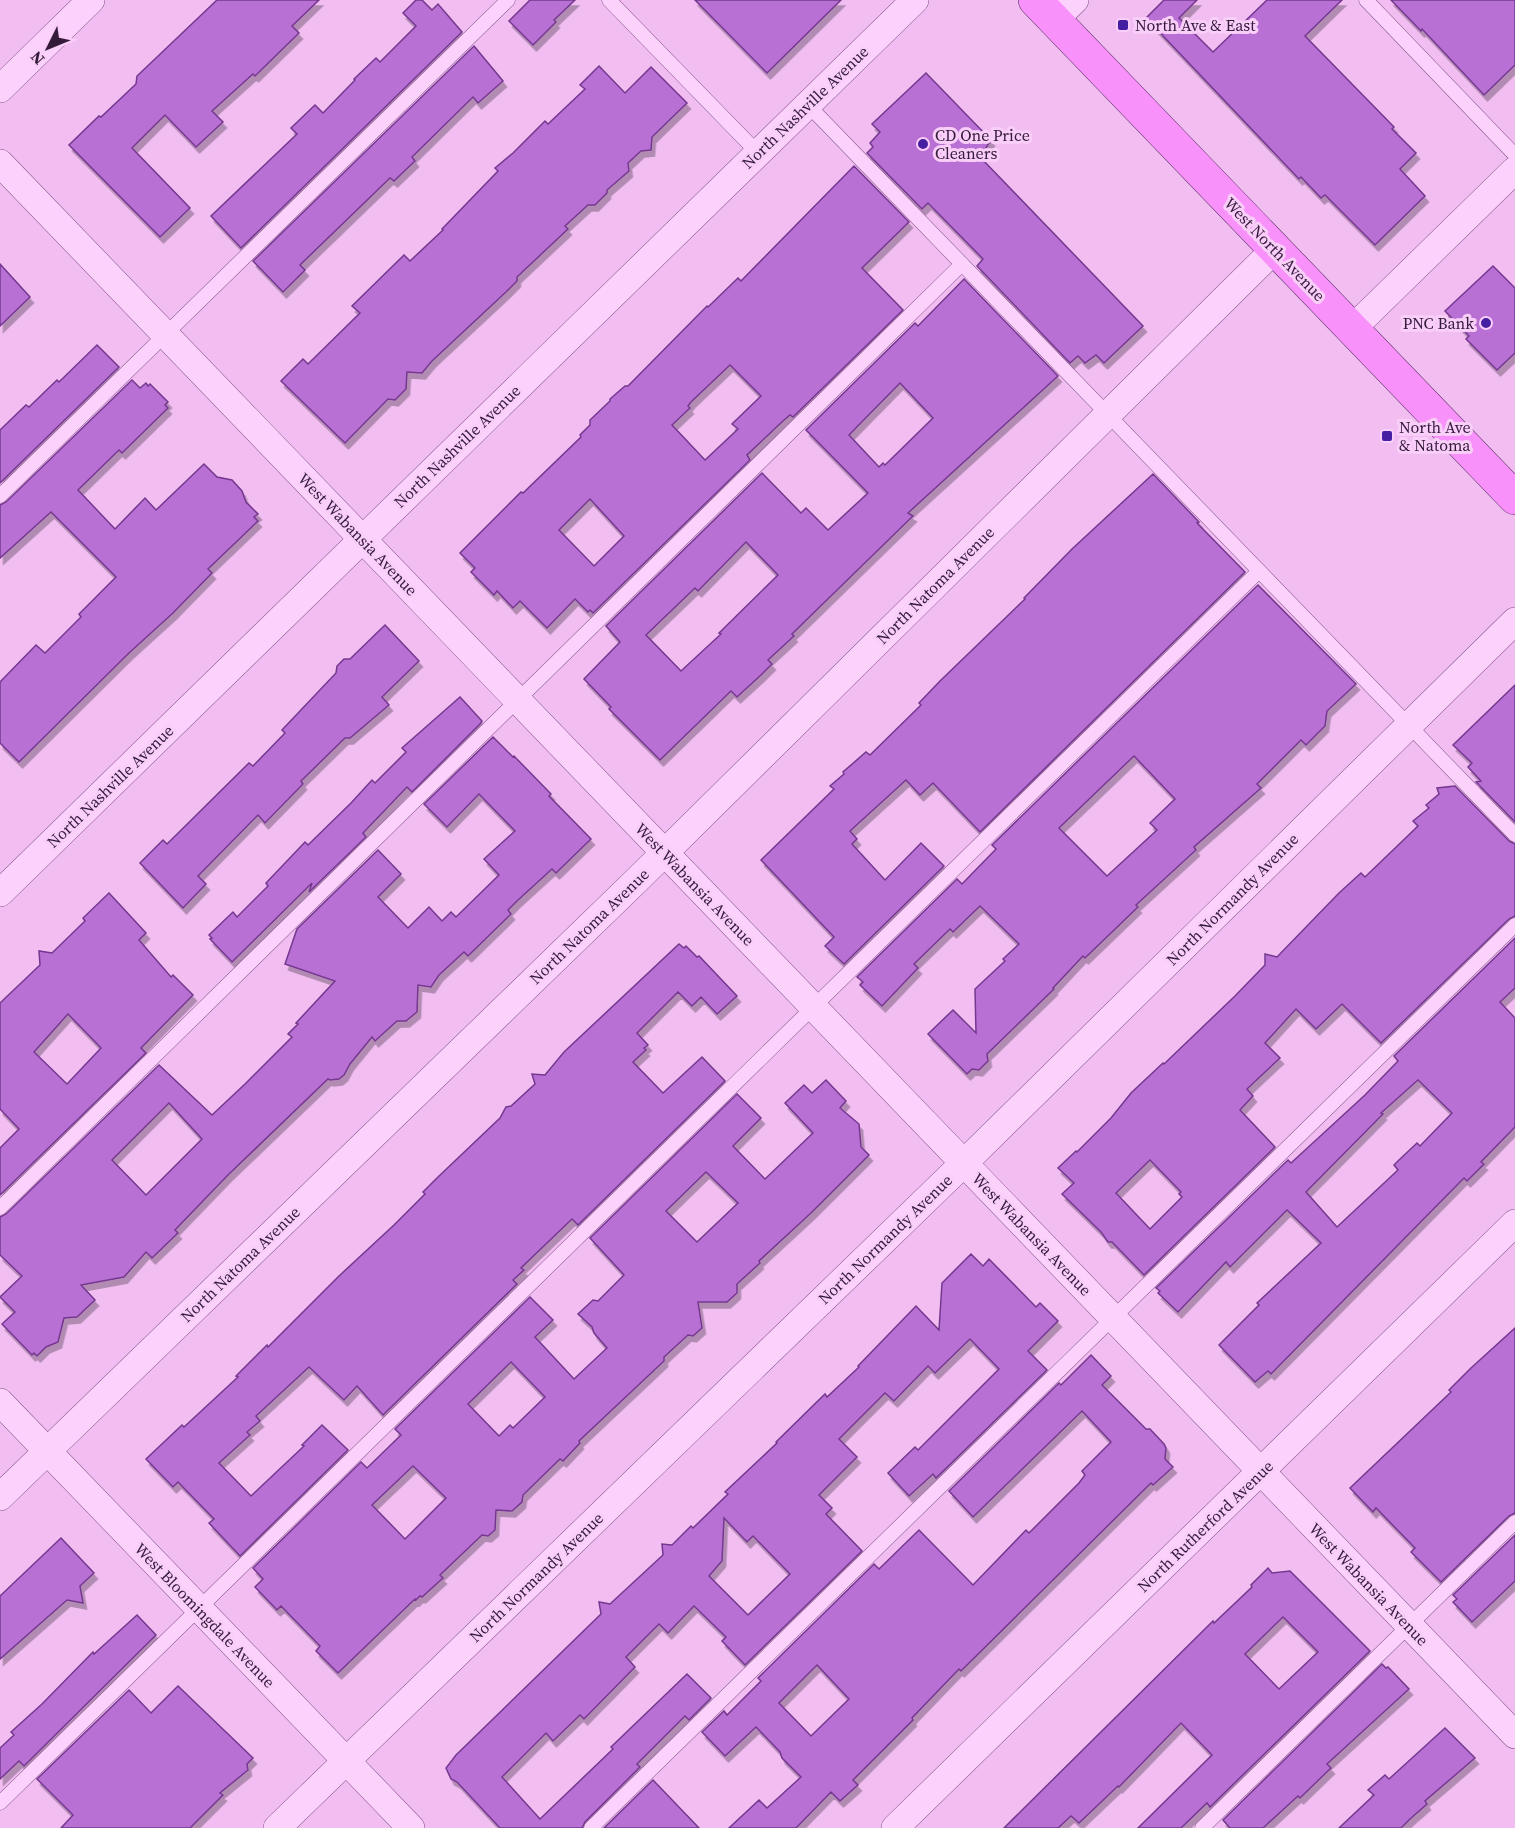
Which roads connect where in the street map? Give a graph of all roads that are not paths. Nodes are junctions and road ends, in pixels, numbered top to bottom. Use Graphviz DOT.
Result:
graph roads {
  1 [pos="91,0"];
  2 [pos="508,0"];
  3 [pos="609,0"];
  4 [pos="915,0"];
  5 [pos="1373,3"];
  6 [pos="1055,7"];
  7 [pos="0,89"];
  8 [pos="808,105"];
  9 [pos="758,153"];
  10 [pos="1515,155"];
  11 [pos="0,163"];
  12 [pos="1515,170"];
  13 [pos="1275,249"];
  14 [pos="962,264"];
  15 [pos="1352,329"];
  16 [pos="165,334"];
  17 [pos="1108,415"];
  18 [pos="0,496"];
  19 [pos="1515,498"];
  20 [pos="363,539"];
  21 [pos="1259,571"];
  22 [pos="1515,621"];
  23 [pos="518,700"];
  24 [pos="1409,726"];
  25 [pos="1515,835"];
  26 [pos="664,852"];
  27 [pos="0,892"];
  28 [pos="1515,925"];
  29 [pos="813,1006"];
  30 [pos="964,1163"];
  31 [pos="0,1208"];
  32 [pos="1515,1223"];
  33 [pos="1113,1318"];
  34 [pos="0,1402"];
  35 [pos="47,1451"];
  36 [pos="1261,1472"];
  37 [pos="0,1497"];
  38 [pos="1515,1522"];
  39 [pos="199,1608"];
  40 [pos="1410,1626"];
  41 [pos="1515,1735"];
  42 [pos="346,1760"];
  43 [pos="0,1803"];
  44 [pos="277,1828"];
  45 [pos="411,1828"];
  46 [pos="591,1828"];
  47 [pos="895,1828"];
  48 [pos="1202,1828"];
  1 -- 7 [label="street"];
  2 -- 16 [label="lane"];
  3 -- 9 [label="lane"];
  4 -- 8 [label="street, North Nashville Avenue"];
  5 -- 10 [label="lane"];
  6 -- 13 [label="main road, West North Avenue"];
  8 -- 9 [label="street, North Nashville Avenue"];
  8 -- 14 [label="lane"];
  9 -- 20 [label="street, North Nashville Avenue"];
  11 -- 16 [label="street, West Wabansia Avenue"];
  12 -- 15 [label="street"];
  13 -- 15 [label="main road, West North Avenue"];
  13 -- 17 [label="street, North Natoma Avenue"];
  14 -- 17 [label="lane"];
  14 -- 23 [label="lane"];
  15 -- 19 [label="main road, West North Avenue"];
  16 -- 18 [label="lane"];
  16 -- 20 [label="street, West Wabansia Avenue"];
  17 -- 21 [label="lane"];
  17 -- 26 [label="street, North Natoma Avenue"];
  20 -- 23 [label="street, West Wabansia Avenue"];
  20 -- 27 [label="street, North Nashville Avenue"];
  21 -- 24 [label="lane"];
  21 -- 29 [label="lane"];
  22 -- 24 [label="street, North Normandy Avenue"];
  23 -- 26 [label="street, West Wabansia Avenue"];
  23 -- 31 [label="lane"];
  24 -- 25 [label="lane"];
  24 -- 30 [label="street, North Normandy Avenue"];
  26 -- 29 [label="street, West Wabansia Avenue"];
  26 -- 35 [label="street, North Natoma Avenue"];
  28 -- 33 [label="lane"];
  29 -- 30 [label="street, West Wabansia Avenue"];
  29 -- 39 [label="lane"];
  30 -- 33 [label="street, West Wabansia Avenue"];
  30 -- 42 [label="street, North Normandy Avenue"];
  32 -- 36 [label="street, North Rutherford Avenue"];
  33 -- 36 [label="street, West Wabansia Avenue"];
  33 -- 46 [label="lane"];
  34 -- 35 [label="street, West Bloomingdale Avenue"];
  35 -- 37 [label="street, North Natoma Avenue"];
  35 -- 39 [label="street, West Bloomingdale Avenue"];
  36 -- 40 [label="street, West Wabansia Avenue"];
  36 -- 47 [label="street, North Rutherford Avenue"];
  38 -- 40 [label="lane"];
  39 -- 42 [label="street, West Bloomingdale Avenue"];
  39 -- 43 [label="lane"];
  40 -- 41 [label="street, West Wabansia Avenue"];
  40 -- 48 [label="lane"];
  42 -- 44 [label="street, North Normandy Avenue"];
  42 -- 45 [label="street, West Bloomingdale Avenue"];
}
